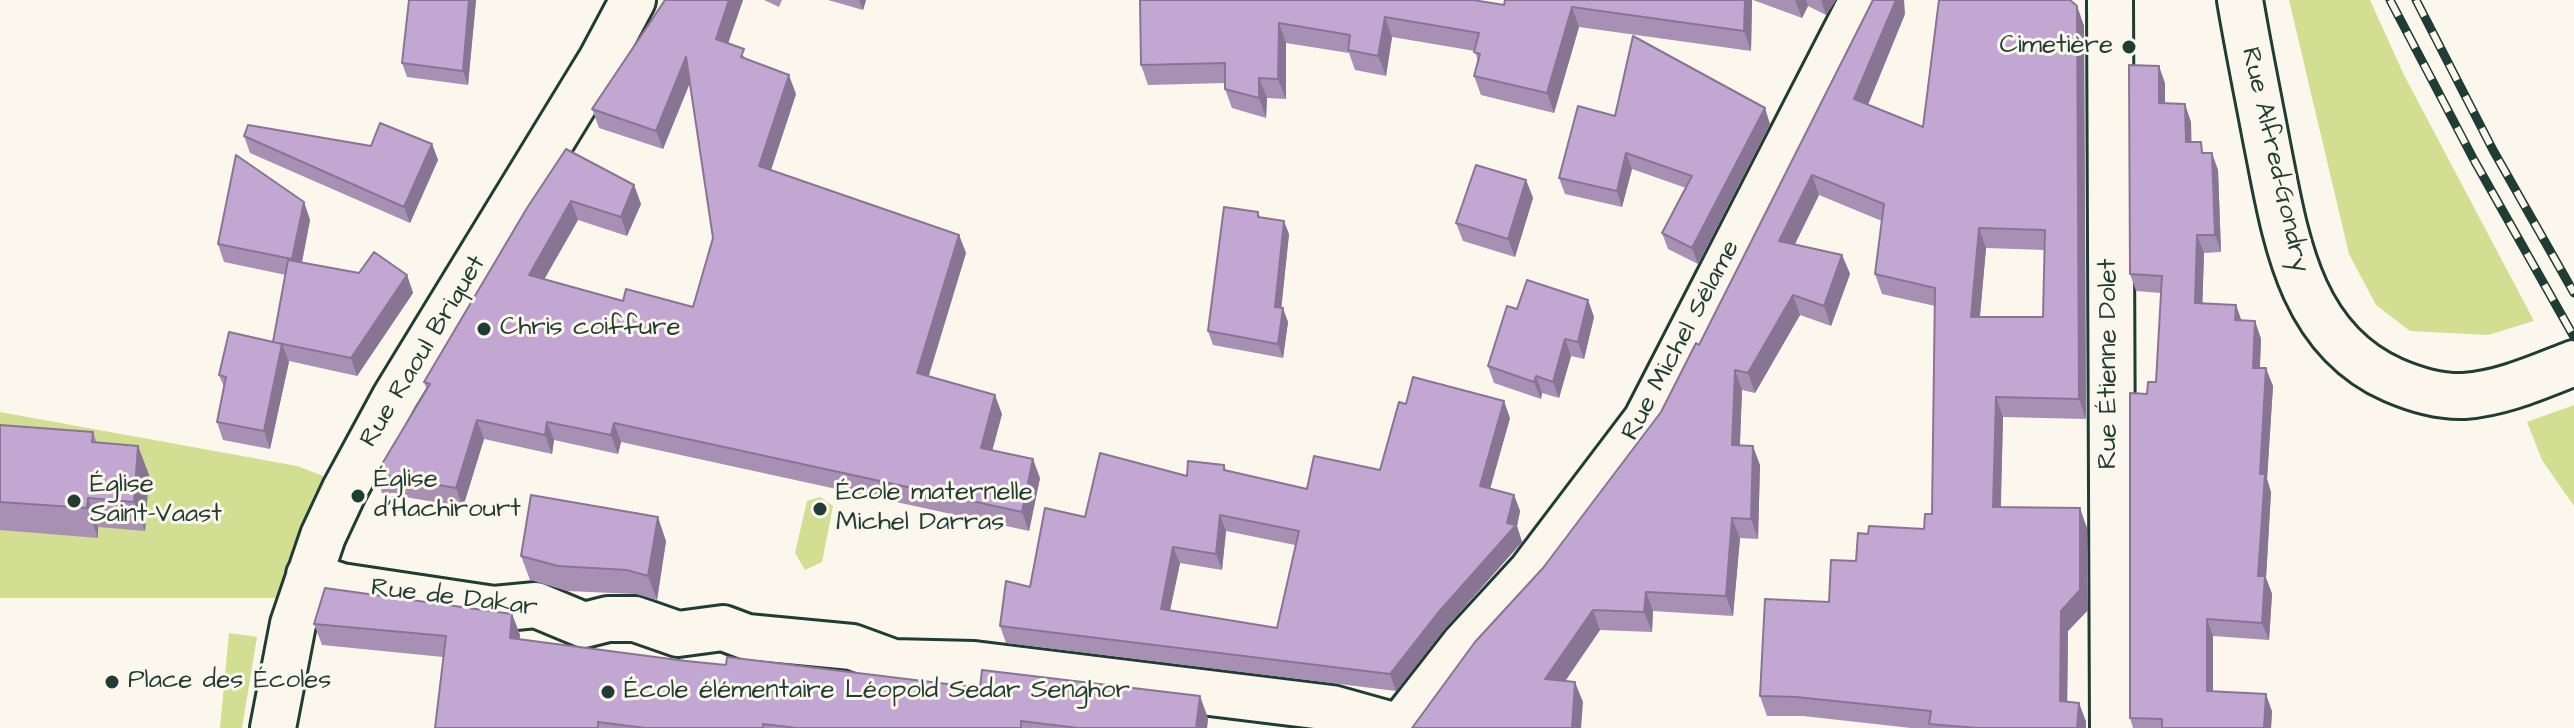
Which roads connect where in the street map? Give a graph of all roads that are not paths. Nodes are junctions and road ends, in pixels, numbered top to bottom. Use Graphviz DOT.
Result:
graph roads {
  1 [pos="633,0"];
  2 [pos="1862,0"];
  3 [pos="2110,0"];
  4 [pos="2240,0"];
  5 [pos="2556,370"];
  6 [pos="309,575"];
  7 [pos="273,728"];
  8 [pos="1399,728"];
  9 [pos="2113,728"];
  1 -- 6 [label="street, Rue Raoul Briquet"];
  2 -- 8 [label="street, Rue Michel Sélame"];
  3 -- 9 [label="street, Rue Étienne Dolet"];
  4 -- 5 [label="street, Rue Alfred-Gondry"];
  6 -- 7 [label="street, Rue Raoul Briquet"];
  6 -- 8 [label="street, Rue de Dakar"];
}
